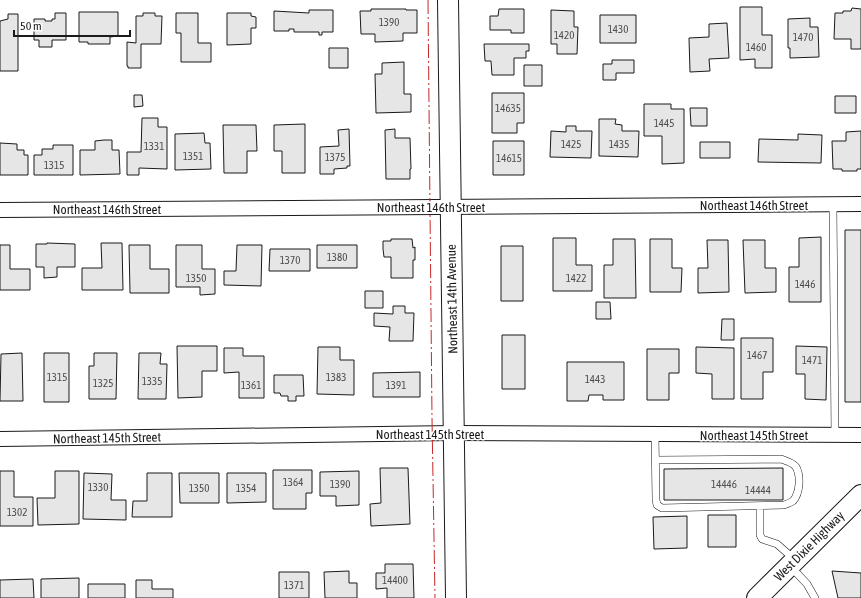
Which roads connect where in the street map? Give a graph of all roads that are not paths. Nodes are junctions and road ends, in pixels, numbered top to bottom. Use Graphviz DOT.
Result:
graph roads {
  1 [pos="448,0"];
  2 [pos="833,204"];
  3 [pos="861,204"];
  4 [pos="450,207"];
  5 [pos="0,210"];
  6 [pos="454,433"];
  7 [pos="655,434"];
  8 [pos="835,435"];
  9 [pos="861,435"];
  10 [pos="0,439"];
  11 [pos="655,460"];
  12 [pos="861,495"];
  13 [pos="760,506"];
  14 [pos="792,563"];
  15 [pos="456,598"];
  16 [pos="757,598"];
  17 [pos="815,598"];
  1 -- 4 [label="street, Northeast 14th Avenue"];
  2 -- 3 [label="street, Northeast 146th Street"];
  2 -- 4 [label="street, Northeast 146th Street"];
  2 -- 8 [label="lane"];
  4 -- 5 [label="street, Northeast 146th Street"];
  4 -- 6 [label="street, Northeast 14th Avenue"];
  6 -- 7 [label="street, Northeast 145th Street"];
  6 -- 10 [label="street, Northeast 145th Street"];
  6 -- 15 [label="street, Northeast 14th Avenue"];
  7 -- 8 [label="street, Northeast 145th Street"];
  7 -- 11 [label="lane"];
  8 -- 9 [label="street, Northeast 145th Street"];
  11 -- 13 [label="lane"];
  11 -- 13 [label="lane"];
  12 -- 14 [label="street, West Dixie Highway"];
  13 -- 14 [label="lane"];
  14 -- 16 [label="street, West Dixie Highway"];
  14 -- 17 [label="lane"];
}
